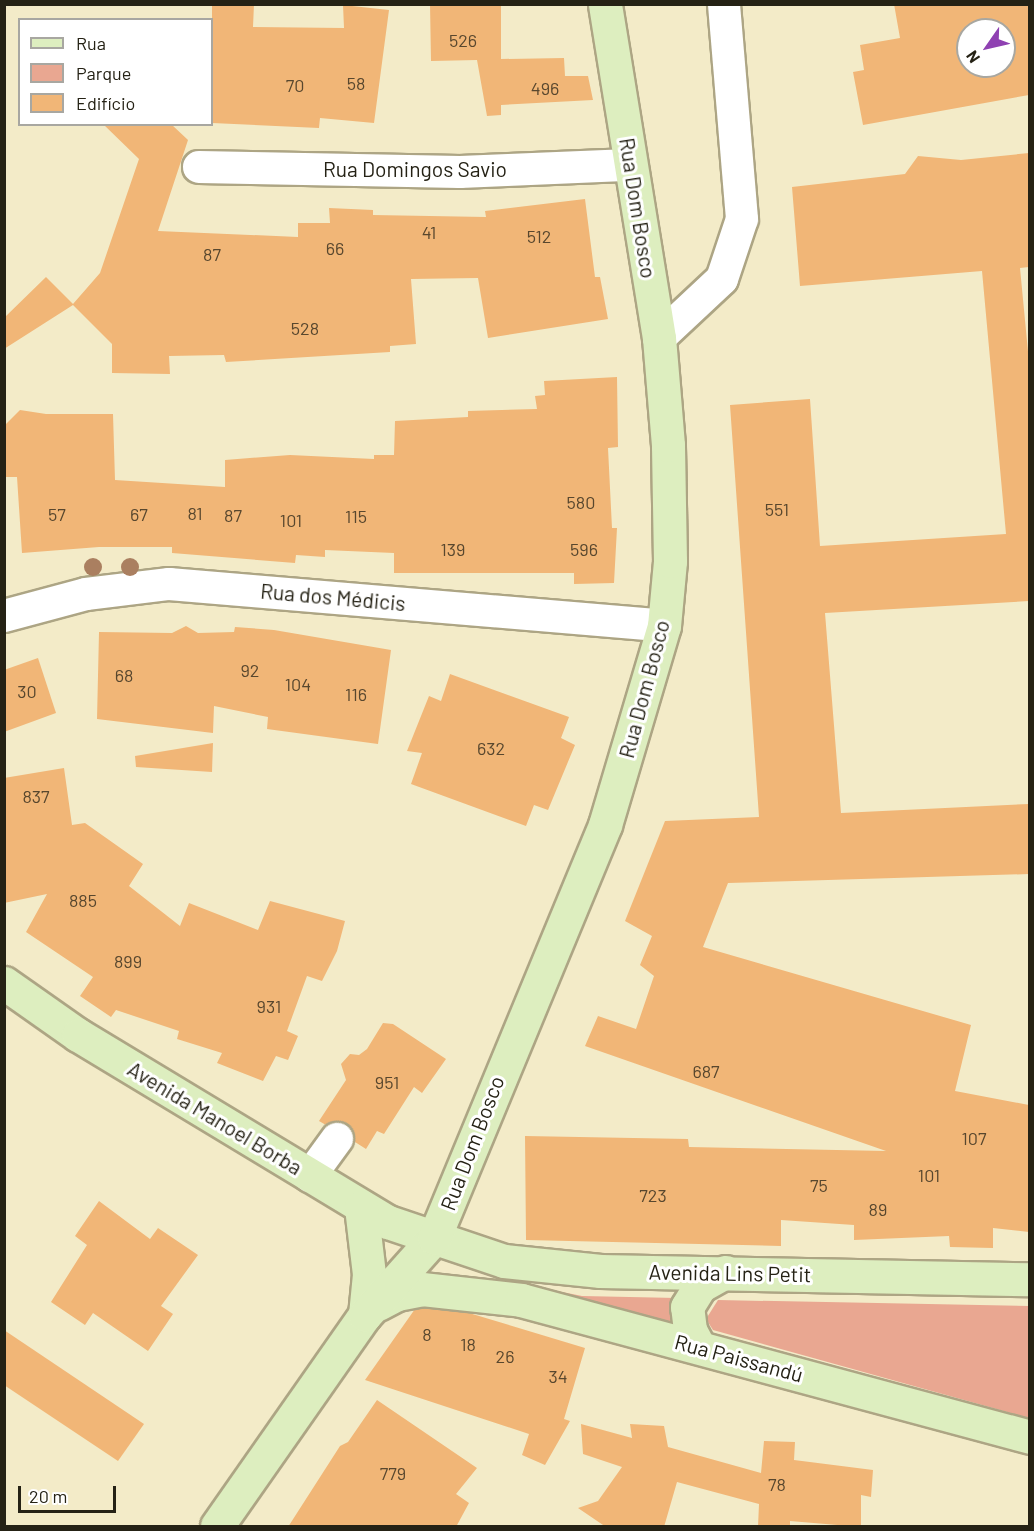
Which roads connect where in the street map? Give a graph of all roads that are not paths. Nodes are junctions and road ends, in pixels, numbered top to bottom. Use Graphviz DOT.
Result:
graph roads {
  1 [pos="605,4"];
  2 [pos="724,4"];
  3 [pos="630,165"];
  4 [pos="199,167"];
  5 [pos="659,338"];
  6 [pos="4,616"];
  7 [pos="664,626"];
  8 [pos="4,983"];
  9 [pos="336,1139"];
  10 [pos="310,1176"];
  11 [pos="361,1207"];
  12 [pos="434,1238"];
  13 [pos="725,1272"];
  14 [pos="1029,1279"];
  15 [pos="446,1289"];
  16 [pos="365,1315"];
  17 [pos="699,1347"];
  18 [pos="1029,1437"];
  19 [pos="217,1527"];
  1 -- 3 [label="main road, Rua Dom Bosco"];
  2 -- 5 [label="street"];
  3 -- 4 [label="street, Rua Domingos Savio"];
  3 -- 5 [label="main road, Rua Dom Bosco"];
  5 -- 7 [label="main road, Rua Dom Bosco"];
  6 -- 7 [label="street, Rua dos Médicis"];
  7 -- 12 [label="main road, Rua Dom Bosco"];
  8 -- 10 [label="main road, Avenida Manoel Borba"];
  9 -- 10 [label="street"];
  10 -- 11 [label="main road, Avenida Manoel Borba"];
  11 -- 12 [label="main road, Avenida Manoel Borba"];
  11 -- 16 [label="main road"];
  12 -- 13 [label="main road, Avenida Lins Petit"];
  12 -- 16 [label="main road, Rua Dom Bosco"];
  13 -- 14 [label="main road, Avenida Lins Petit"];
  13 -- 17 [label="main road"];
  15 -- 16 [label="main road, Rua Dom Bosco"];
  15 -- 17 [label="main road, Rua Paissandú"];
  16 -- 19 [label="main road, Rua Dom Bosco"];
  17 -- 18 [label="main road, Rua Paissandú"];
}
